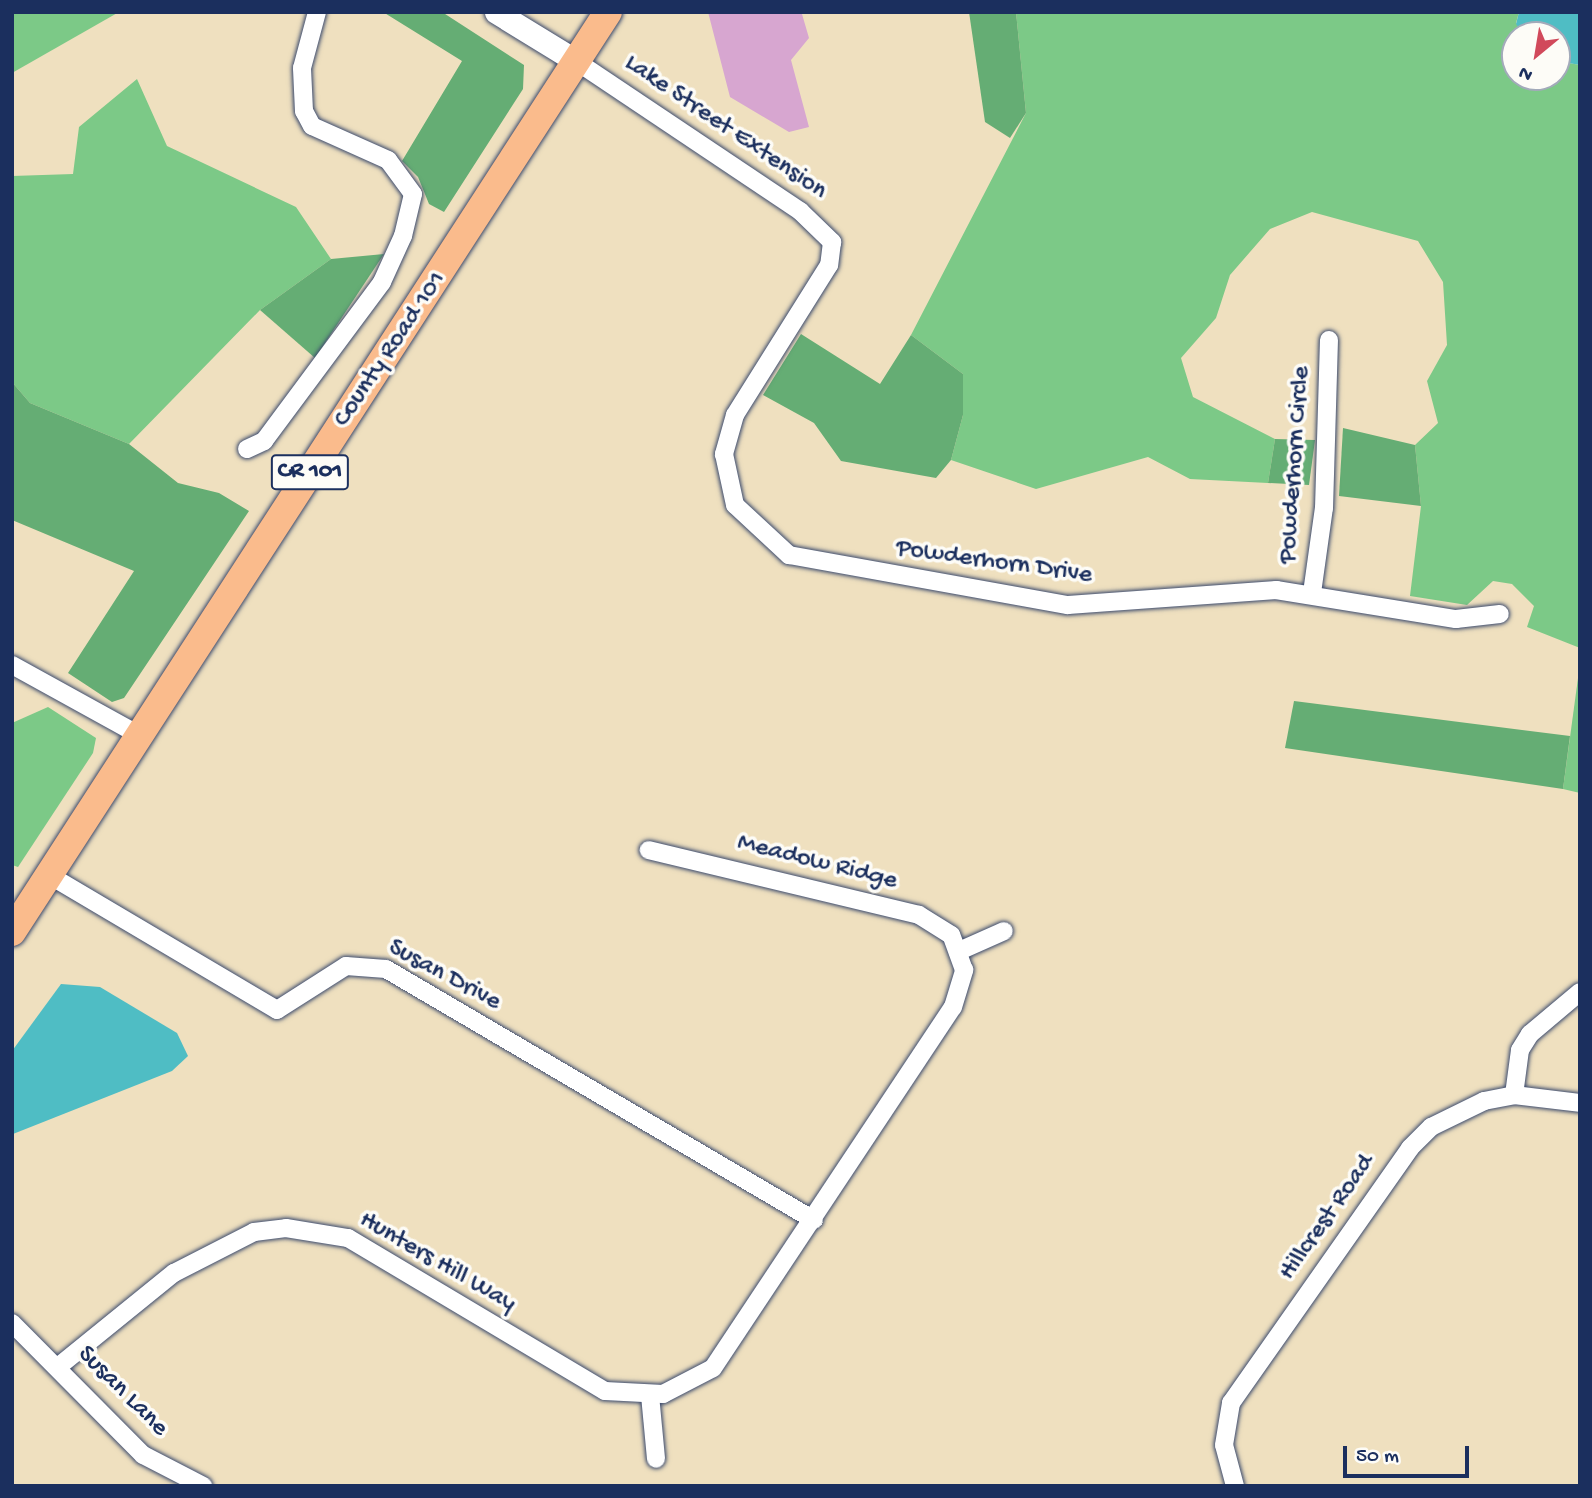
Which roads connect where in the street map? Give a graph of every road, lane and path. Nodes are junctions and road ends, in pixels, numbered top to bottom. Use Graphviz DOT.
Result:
graph roads {
  1 [pos="317,12"];
  2 [pos="496,12"];
  3 [pos="608,12"];
  4 [pos="576,61"];
  5 [pos="1329,340"];
  6 [pos="247,449"];
  7 [pos="813,563"];
  8 [pos="1312,593"];
  9 [pos="1500,614"];
  10 [pos="12,664"];
  11 [pos="137,734"];
  12 [pos="649,850"];
  13 [pos="49,875"];
  14 [pos="12,932"];
  15 [pos="1004,932"];
  16 [pos="959,951"];
  17 [pos="1580,992"];
  18 [pos="1514,1095"];
  19 [pos="1580,1104"];
  20 [pos="814,1220"];
  21 [pos="12,1323"];
  22 [pos="59,1366"];
  23 [pos="650,1395"];
  24 [pos="656,1459"];
  25 [pos="203,1486"];
  26 [pos="1235,1486"];
  1 -- 6 [label="street"];
  2 -- 4 [label="street, Lake Street Extension"];
  3 -- 4 [label="main road, County Road 101 / CR 101"];
  4 -- 7 [label="street, Lake Street Extension"];
  4 -- 11 [label="main road, County Road 101 / CR 101"];
  5 -- 8 [label="street, Powderhorn Circle"];
  7 -- 8 [label="street, Powderhorn Drive"];
  8 -- 9 [label="street, Powderhorn Drive"];
  10 -- 11 [label="street"];
  11 -- 13 [label="main road, County Road 101 / CR 101"];
  12 -- 16 [label="street, Meadow Ridge"];
  13 -- 14 [label="main road, County Road 101 / CR 101"];
  13 -- 20 [label="street, Susan Drive"];
  15 -- 16 [label="street"];
  16 -- 20 [label="street, Hunters Hill Way"];
  17 -- 18 [label="street"];
  18 -- 19 [label="street, Hillcrest Road"];
  18 -- 26 [label="street, Hillcrest Road"];
  20 -- 23 [label="street, Hunters Hill Way"];
  21 -- 22 [label="street, Susan Lane"];
  22 -- 23 [label="street, Hunters Hill Way"];
  22 -- 25 [label="street, Susan Lane"];
  23 -- 24 [label="street"];
}
